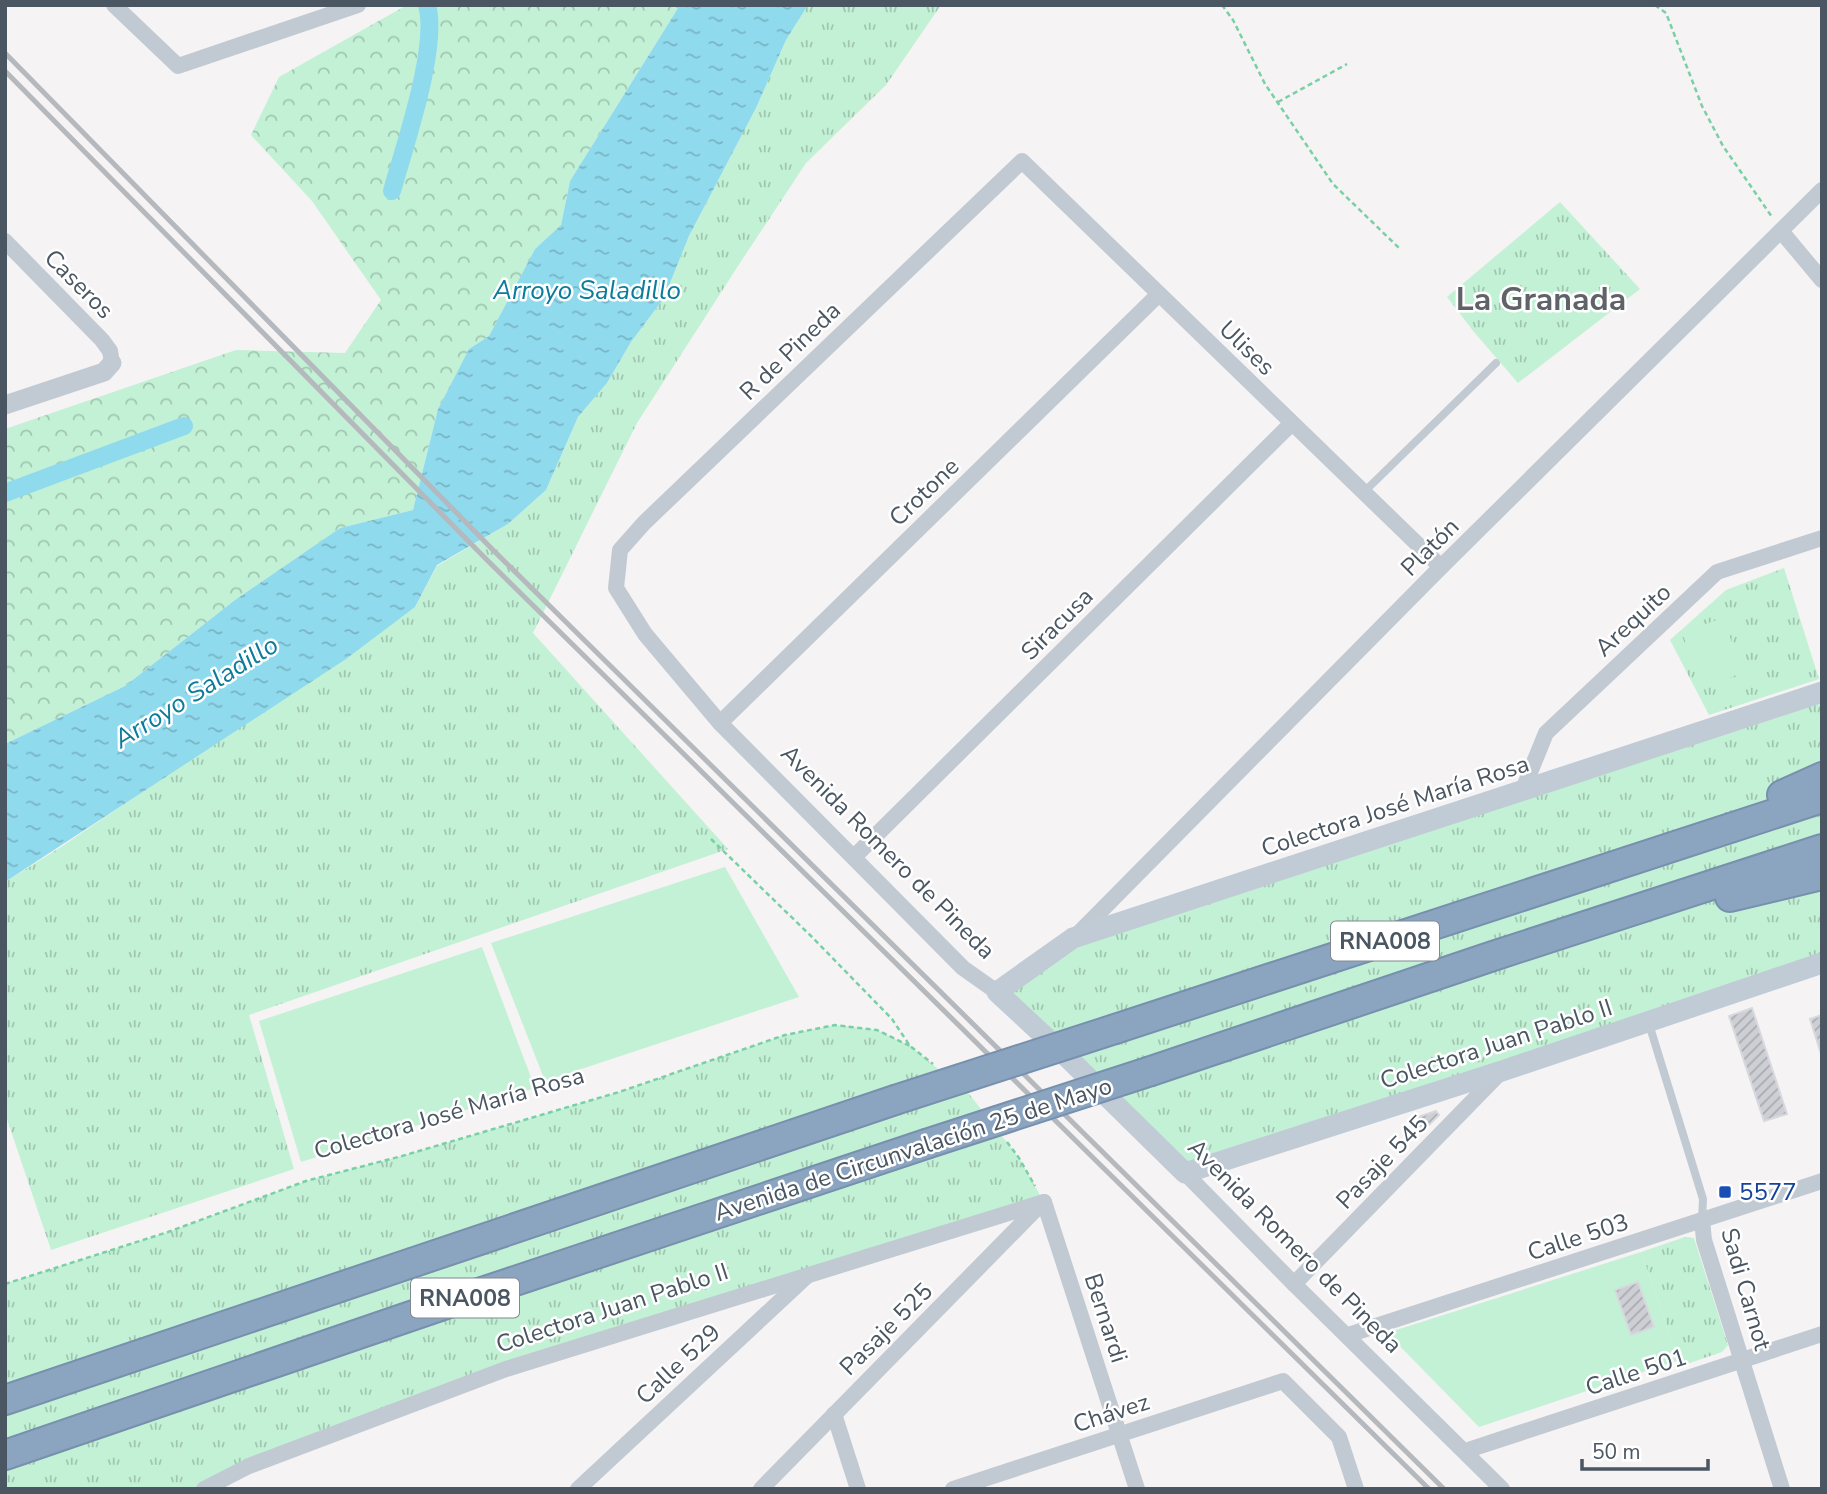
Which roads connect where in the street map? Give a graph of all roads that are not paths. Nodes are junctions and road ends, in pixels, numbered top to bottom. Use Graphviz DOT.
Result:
graph roads {
  1 [pos="114,5"];
  2 [pos="358,5"];
  3 [pos="1022,161"];
  4 [pos="1822,190"];
  5 [pos="1781,231"];
  6 [pos="5,241"];
  7 [pos="1822,280"];
  8 [pos="1159,294"];
  9 [pos="111,363"];
  10 [pos="1496,363"];
  11 [pos="5,405"];
  12 [pos="1292,423"];
  13 [pos="1364,492"];
  14 [pos="1822,538"];
  15 [pos="1441,568"];
  16 [pos="616,588"];
  17 [pos="1822,692"];
  18 [pos="720,723"];
  19 [pos="1822,777"];
  20 [pos="1522,792"];
  21 [pos="1822,798"];
  22 [pos="1822,849"];
  23 [pos="1656,852"];
  24 [pos="854,857"];
  25 [pos="1822,874"];
  26 [pos="1073,938"];
  27 [pos="1493,956"];
  28 [pos="1822,963"];
  29 [pos="997,992"];
  30 [pos="1648,1021"];
  31 [pos="1502,1071"];
  32 [pos="1185,1173"];
  33 [pos="1822,1181"];
  34 [pos="1044,1202"];
  35 [pos="1702,1220"];
  36 [pos="811,1273"];
  37 [pos="1294,1284"];
  38 [pos="1348,1335"];
  39 [pos="1822,1335"];
  40 [pos="1743,1361"];
  41 [pos="5,1400"];
  42 [pos="834,1414"];
  43 [pos="1120,1434"];
  44 [pos="1465,1451"];
  45 [pos="5,1455"];
  46 [pos="204,1489"];
  47 [pos="578,1489"];
  48 [pos="761,1489"];
  49 [pos="858,1489"];
  50 [pos="953,1489"];
  51 [pos="1138,1489"];
  52 [pos="1356,1489"];
  53 [pos="1502,1489"];
  54 [pos="1782,1489"];
  1 -- 2 [label="street"];
  3 -- 8 [label="street, Ulises"];
  3 -- 16 [label="street, R de Pineda"];
  4 -- 5 [label="street, Platón"];
  5 -- 7 [label="street"];
  5 -- 15 [label="street, Platón"];
  6 -- 9 [label="street, Caseros"];
  8 -- 12 [label="street, Ulises"];
  8 -- 18 [label="street, Crotone"];
  9 -- 11 [label="street"];
  10 -- 13 [label="lane"];
  12 -- 13 [label="street, Ulises"];
  12 -- 24 [label="street, Siracusa"];
  13 -- 15 [label="street, Ulises"];
  14 -- 20 [label="street, Arequito"];
  15 -- 26 [label="street, Platón"];
  16 -- 18 [label="street, Avenida Romero de Pineda"];
  17 -- 20 [label="main road, Colectora José María Rosa"];
  18 -- 24 [label="street, Avenida Romero de Pineda"];
  19 -- 23 [label="highway"];
  20 -- 26 [label="main road, Colectora José María Rosa"];
  21 -- 23 [label="highway, Avenida de Circunvalación 25 de Mayo / RNA008"];
  22 -- 27 [label="highway, Avenida de Circunvalación 25 de Mayo / RNA008"];
  23 -- 41 [label="highway, Avenida de Circunvalación 25 de Mayo / RNA008, bridge"];
  24 -- 29 [label="street, Avenida Romero de Pineda"];
  25 -- 27 [label="highway, RNA008"];
  26 -- 29 [label="main road, Colectora José María Rosa"];
  27 -- 45 [label="highway, Avenida de Circunvalación 25 de Mayo / RNA008, bridge"];
  28 -- 30 [label="main road, Colectora Juan Pablo II"];
  29 -- 32 [label="main road, Avenida Romero de Pineda"];
  30 -- 31 [label="main road, Colectora Juan Pablo II"];
  30 -- 35 [label="lane, Sadi Carnot"];
  31 -- 32 [label="main road, Colectora Juan Pablo II"];
  31 -- 37 [label="street, Pasaje 545"];
  32 -- 37 [label="street, Avenida Romero de Pineda"];
  33 -- 35 [label="street, Calle 503"];
  34 -- 36 [label="street, Colectora Juan Pablo II"];
  34 -- 42 [label="street, Pasaje 525"];
  34 -- 43 [label="street, Bernardi"];
  35 -- 38 [label="street, Calle 503"];
  35 -- 40 [label="street, Sadi Carnot"];
  36 -- 46 [label="street, Colectora Juan Pablo II"];
  36 -- 47 [label="street, Calle 529"];
  37 -- 38 [label="street, Avenida Romero de Pineda"];
  38 -- 44 [label="street, Avenida Romero de Pineda"];
  39 -- 40 [label="street, Calle 501"];
  40 -- 44 [label="street, Calle 501"];
  40 -- 54 [label="street, Sadi Carnot"];
  42 -- 48 [label="street, Pasaje 525"];
  42 -- 49 [label="street"];
  43 -- 50 [label="street, Chávez"];
  43 -- 51 [label="street, Bernardi"];
  43 -- 52 [label="street, Chávez"];
  44 -- 53 [label="street, Avenida Romero de Pineda"];
}
